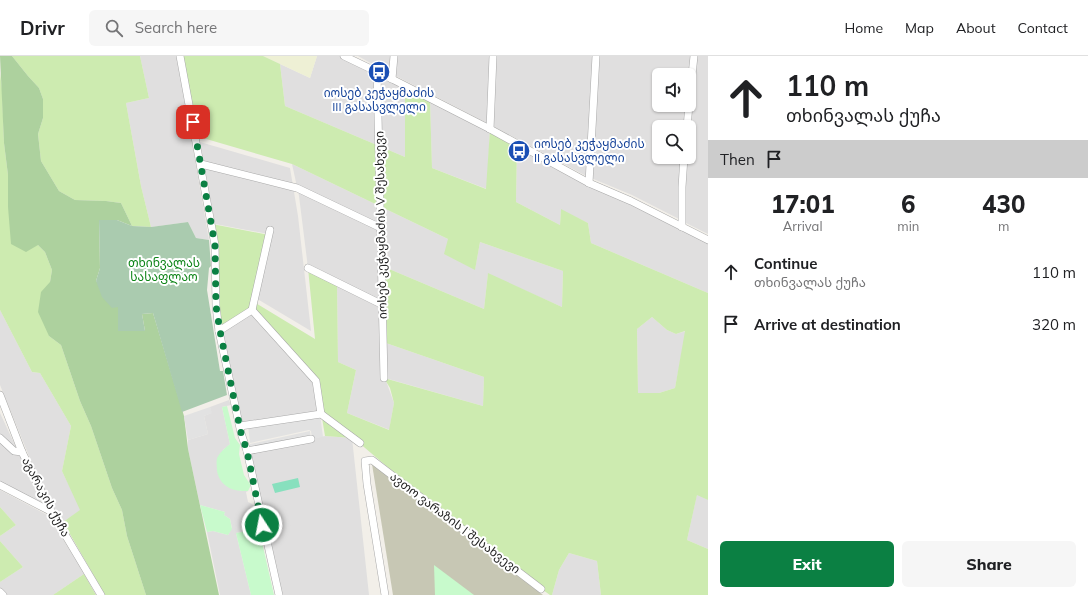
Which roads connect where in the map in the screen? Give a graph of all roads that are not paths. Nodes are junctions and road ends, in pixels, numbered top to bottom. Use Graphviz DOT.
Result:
graph roads {
  1 [pos="180,56"];
  2 [pos="344,56"];
  3 [pos="394,56"];
  4 [pos="493,56"];
  5 [pos="596,56"];
  6 [pos="694,56"];
  7 [pos="693,68"];
  8 [pos="377,72"];
  9 [pos="392,79"];
  10 [pos="490,129"];
  11 [pos="201,164"];
  12 [pos="684,164"];
  13 [pos="589,183"];
  14 [pos="682,227"];
  15 [pos="381,228"];
  16 [pos="270,230"];
  17 [pos="708,240"];
  18 [pos="308,268"];
  19 [pos="383,305"];
  20 [pos="252,310"];
  21 [pos="220,331"];
  22 [pos="384,378"];
  23 [pos="0,395"];
  24 [pos="321,414"];
  25 [pos="240,426"];
  26 [pos="0,438"];
  27 [pos="311,439"];
  28 [pos="360,444"];
  29 [pos="247,451"];
  30 [pos="22,452"];
  31 [pos="0,485"];
  32 [pos="51,511"];
  33 [pos="541,589"];
  34 [pos="0,592"];
  35 [pos="3,595"];
  36 [pos="100,595"];
  37 [pos="279,595"];
  38 [pos="385,595"];
  1 -- 11 [label="street"];
  2 -- 8 [label="street"];
  3 -- 9 [label="street"];
  4 -- 10 [label="street"];
  5 -- 13 [label="street"];
  6 -- 7 [label="street"];
  8 -- 9 [label="street"];
  8 -- 15 [label="street, იოსებ კეჭაყმაძის V შესახვევი"];
  9 -- 10 [label="street"];
  10 -- 13 [label="street"];
  11 -- 15 [label="street"];
  11 -- 21 [label="street"];
  12 -- 14 [label="street"];
  13 -- 14 [label="street"];
  14 -- 17 [label="street"];
  15 -- 19 [label="street, იოსებ კეჭაყმაძის V შესახვევი"];
  16 -- 20 [label="street"];
  18 -- 19 [label="street"];
  19 -- 22 [label="street, იოსებ კეჭაყმაძის V შესახვევი"];
  20 -- 21 [label="street"];
  20 -- 24 [label="street"];
  21 -- 25 [label="street"];
  23 -- 30 [label="street, აგარაკის ქუჩა"];
  24 -- 25 [label="street"];
  24 -- 28 [label="street"];
  25 -- 29 [label="street"];
  26 -- 30 [label="street"];
  27 -- 29 [label="street"];
  29 -- 37 [label="street"];
  30 -- 32 [label="street, აგარაკის ქუჩა"];
  31 -- 32 [label="street"];
  32 -- 36 [label="street, აგარაკის ქუჩა"];
  33 -- 38 [label="street, ავთო ვარაზის I შესახვევი"];
  34 -- 35 [label="street"];
}
